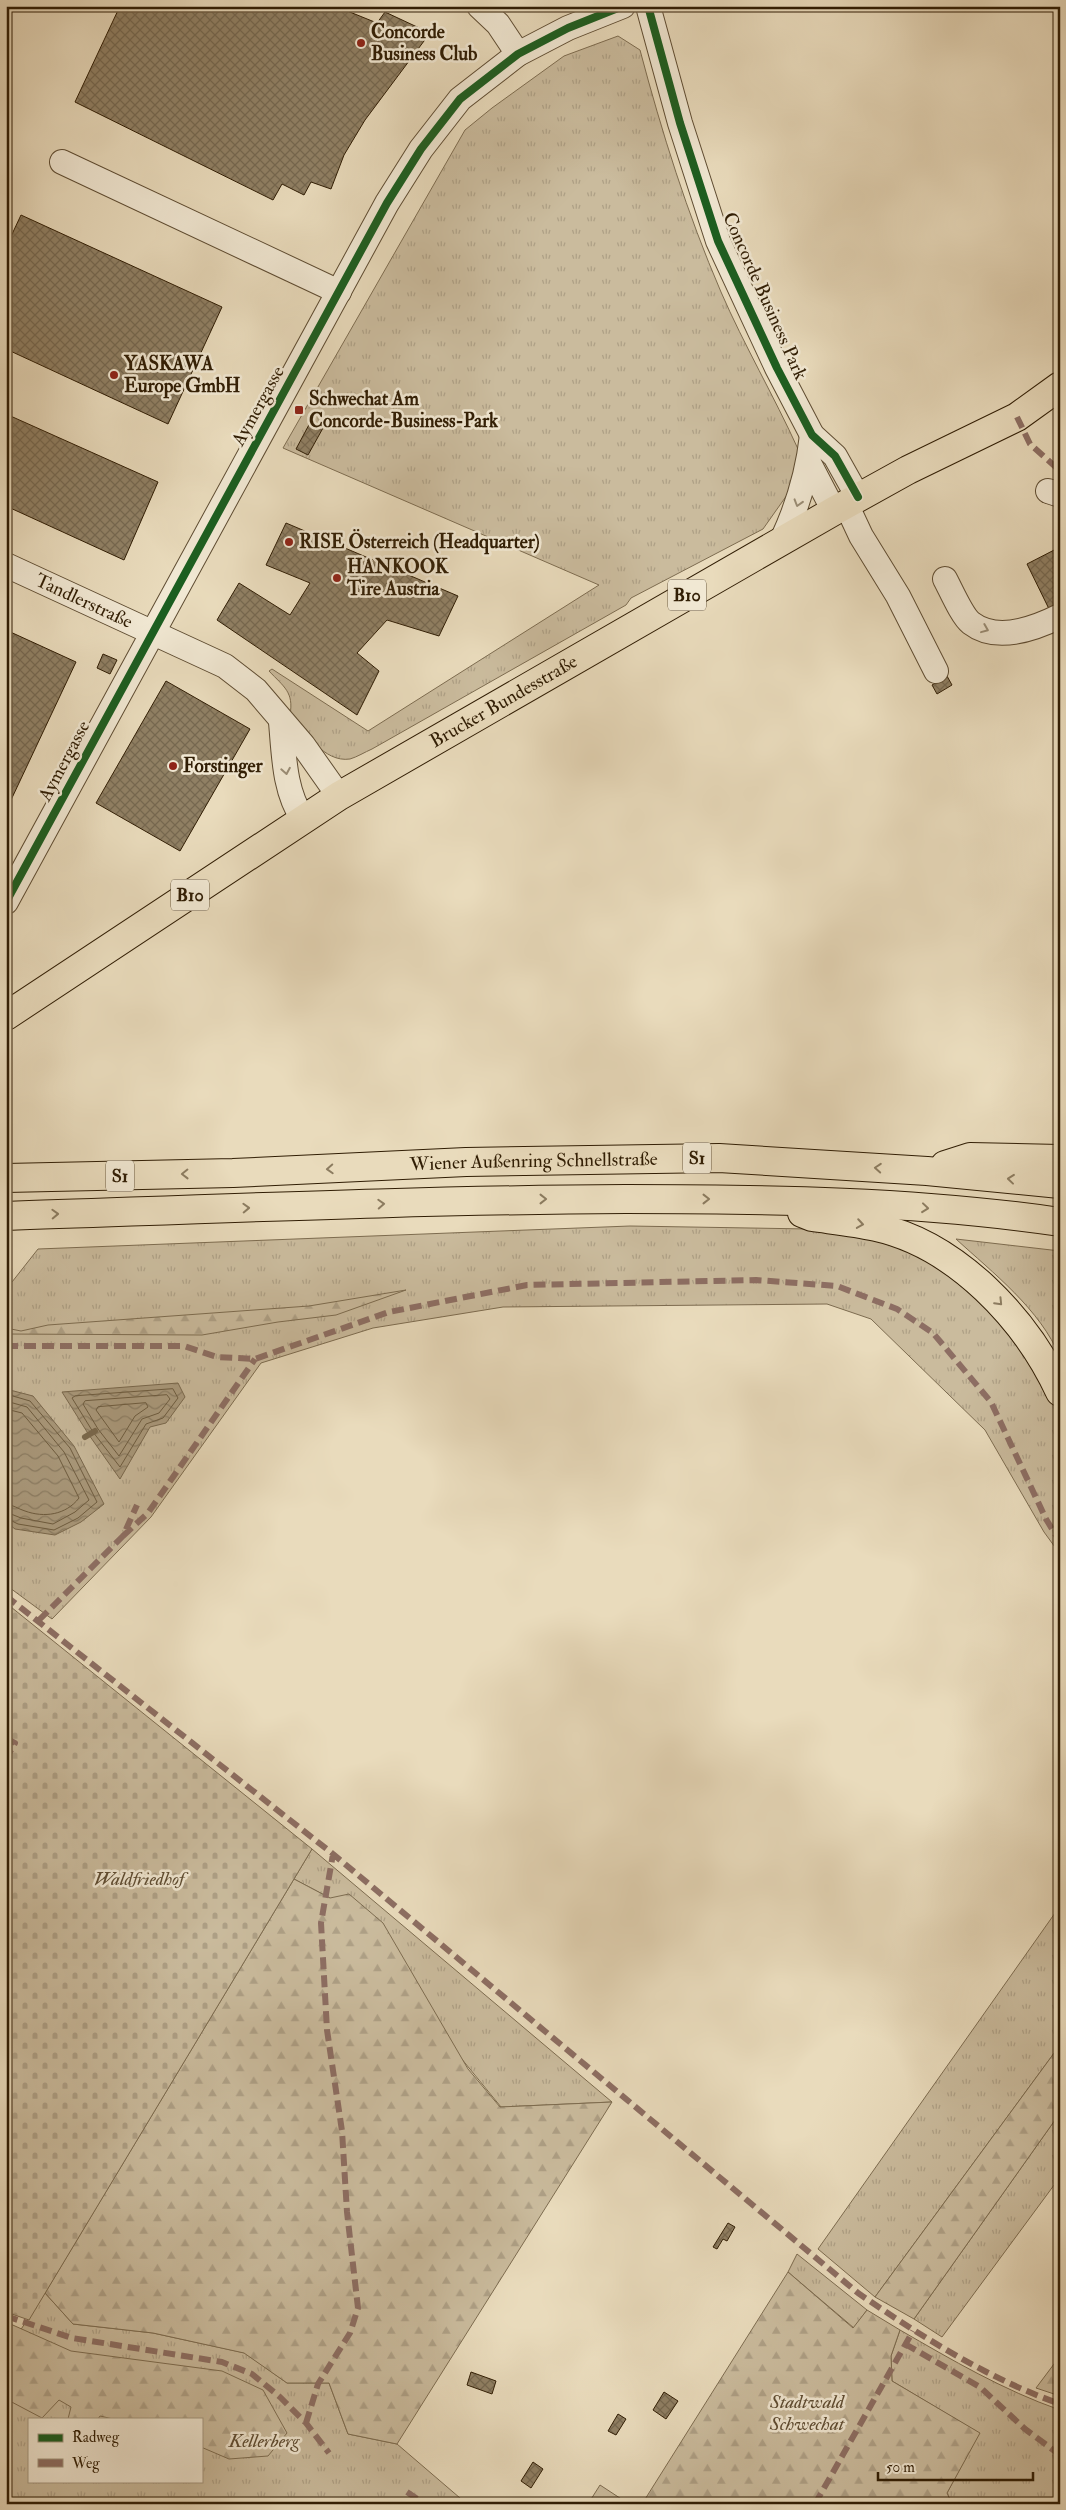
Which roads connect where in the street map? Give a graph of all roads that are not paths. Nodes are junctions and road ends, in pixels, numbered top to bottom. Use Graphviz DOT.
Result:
graph roads {
  1 [pos="479,6"];
  2 [pos="623,6"];
  3 [pos="648,6"];
  4 [pos="518,54"];
  5 [pos="62,162"];
  6 [pos="339,292"];
  7 [pos="1060,386"];
  8 [pos="1060,405"];
  9 [pos="1017,417"];
  10 [pos="812,434"];
  11 [pos="809,463"];
  12 [pos="846,504"];
  13 [pos="782,540"];
  14 [pos="6,565"];
  15 [pos="945,579"];
  16 [pos="1060,616"];
  17 [pos="152,632"];
  18 [pos="936,671"];
  19 [pos="281,722"];
  20 [pos="339,796"];
  21 [pos="303,819"];
  22 [pos="6,902"];
  23 [pos="6,1016"];
  24 [pos="1060,1159"];
  25 [pos="927,1171"];
  26 [pos="6,1178"];
  27 [pos="1060,1184"];
  28 [pos="771,1199"];
  29 [pos="6,1216"];
  30 [pos="1060,1222"];
  31 [pos="1060,1392"];
  1 -- 4 [label="street"];
  2 -- 4 [label="street, Aymergasse"];
  3 -- 10 [label="street, Concorde Business Park"];
  4 -- 6 [label="street, Aymergasse"];
  5 -- 6 [label="street"];
  6 -- 17 [label="street, Aymergasse"];
  7 -- 9 [label="main road, Brucker Bundesstraße / B10"];
  8 -- 9 [label="main road, Brucker Bundesstraße / B10"];
  9 -- 12 [label="main road, Brucker Bundesstraße / B10"];
  10 -- 11 [label="street"];
  10 -- 12 [label="street, Concorde Business Park"];
  11 -- 12 [label="street"];
  11 -- 13 [label="street, one-way"];
  12 -- 13 [label="main road, Brucker Bundesstraße / B10"];
  12 -- 18 [label="street"];
  13 -- 20 [label="main road, Brucker Bundesstraße / B10"];
  14 -- 17 [label="street, Tandlerstraße"];
  15 -- 16 [label="street, one-way"];
  17 -- 19 [label="street, Tandlerstraße"];
  17 -- 22 [label="street, Aymergasse"];
  19 -- 20 [label="street, Tandlerstraße"];
  19 -- 21 [label="street, one-way"];
  20 -- 21 [label="main road, Brucker Bundesstraße / B10"];
  21 -- 23 [label="main road, Brucker Bundesstraße / B10"];
  24 -- 25 [label="main road"];
  25 -- 26 [label="main road, Wiener Außenring Schnellstraße / S1, one-way"];
  27 -- 25 [label="main road, Wiener Außenring Schnellstraße / S1, one-way"];
  29 -- 28 [label="main road, Wiener Außenring Schnellstraße / S1, one-way"];
  28 -- 30 [label="main road, Wiener Außenring Schnellstraße / S1, one-way"];
  28 -- 31 [label="main road, one-way"];
}
